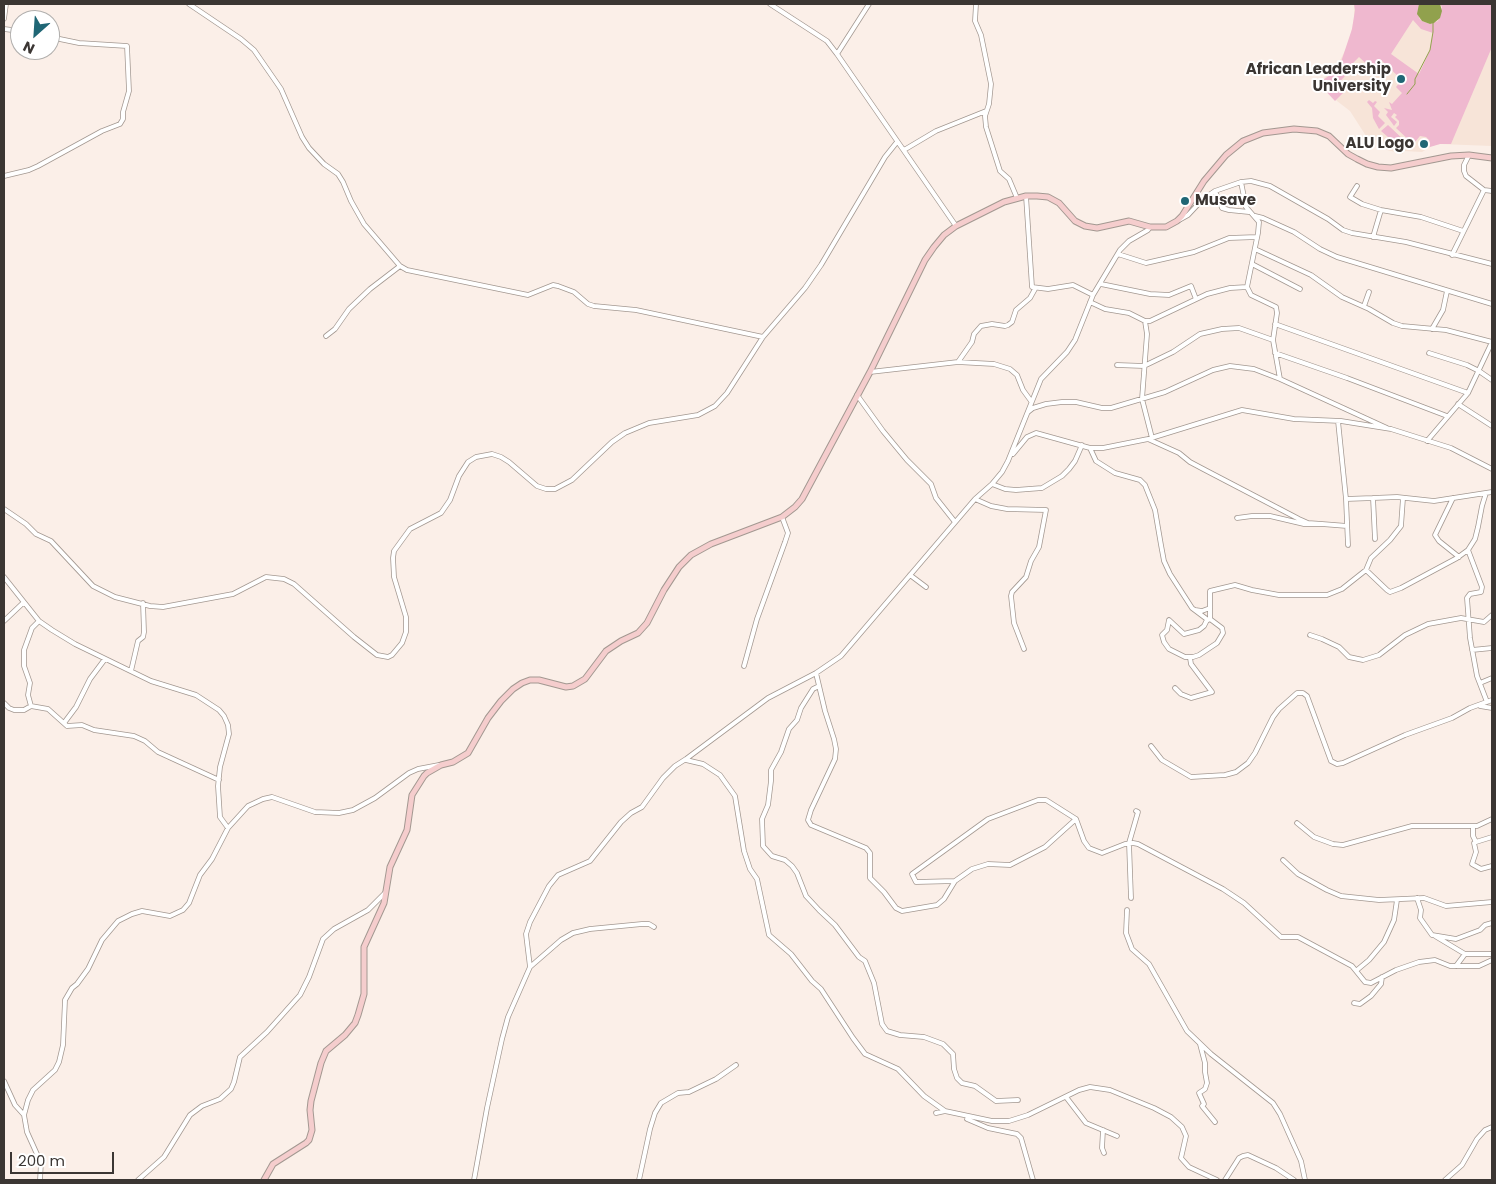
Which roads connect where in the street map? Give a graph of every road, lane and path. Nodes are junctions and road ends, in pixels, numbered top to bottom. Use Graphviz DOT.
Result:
graph roads {
  1 [pos="6,4"];
  2 [pos="189,4"];
  3 [pos="770,4"];
  4 [pos="869,4"];
  5 [pos="976,4"];
  6 [pos="4,19"];
  7 [pos="60,38"];
  8 [pos="837,54"];
  9 [pos="986,111"];
  10 [pos="897,142"];
  11 [pos="904,150"];
  12 [pos="1469,155"];
  13 [pos="1492,158"];
  14 [pos="4,176"];
  15 [pos="1241,182"];
  16 [pos="1357,186"];
  17 [pos="1484,190"];
  18 [pos="1215,191"];
  19 [pos="1492,191"];
  20 [pos="1026,196"];
  21 [pos="1017,198"];
  22 [pos="1381,210"];
  23 [pos="1248,212"];
  24 [pos="1254,216"];
  25 [pos="1177,221"];
  26 [pos="956,226"];
  27 [pos="1150,227"];
  28 [pos="1463,232"];
  29 [pos="1258,237"];
  30 [pos="1373,237"];
  31 [pos="1255,249"];
  32 [pos="1118,254"];
  33 [pos="1452,255"];
  34 [pos="1252,264"];
  35 [pos="1492,264"];
  36 [pos="400,266"];
  37 [pos="1101,284"];
  38 [pos="1247,287"];
  39 [pos="1035,289"];
  40 [pos="1300,290"];
  41 [pos="1447,291"];
  42 [pos="1369,292"];
  43 [pos="1093,295"];
  44 [pos="1196,299"];
  45 [pos="1090,302"];
  46 [pos="1492,304"];
  47 [pos="1364,306"];
  48 [pos="1145,321"];
  49 [pos="1275,324"];
  50 [pos="1432,329"];
  51 [pos="326,336"];
  52 [pos="762,337"];
  53 [pos="1273,340"];
  54 [pos="1492,342"];
  55 [pos="1491,348"];
  56 [pos="1274,353"];
  57 [pos="1428,353"];
  58 [pos="958,362"];
  59 [pos="1118,365"];
  60 [pos="1144,366"];
  61 [pos="1479,370"];
  62 [pos="870,372"];
  63 [pos="1280,379"];
  64 [pos="1492,380"];
  65 [pos="1468,393"];
  66 [pos="857,395"];
  67 [pos="1142,399"];
  68 [pos="1031,401"];
  69 [pos="1458,404"];
  70 [pos="1028,412"];
  71 [pos="1447,416"];
  72 [pos="1338,421"];
  73 [pos="1492,426"];
  74 [pos="1391,430"];
  75 [pos="1150,438"];
  76 [pos="1427,440"];
  77 [pos="1082,446"];
  78 [pos="1090,448"];
  79 [pos="1008,461"];
  80 [pos="1492,469"];
  81 [pos="992,484"];
  82 [pos="1492,492"];
  83 [pos="1486,493"];
  84 [pos="1373,498"];
  85 [pos="1402,498"];
  86 [pos="1453,498"];
  87 [pos="1346,499"];
  88 [pos="975,500"];
  89 [pos="4,509"];
  90 [pos="782,517"];
  91 [pos="1237,518"];
  92 [pos="955,522"];
  93 [pos="1322,524"];
  94 [pos="1348,526"];
  95 [pos="1375,539"];
  96 [pos="1348,546"];
  97 [pos="1468,550"];
  98 [pos="1459,557"];
  99 [pos="1366,570"];
  100 [pos="910,575"];
  101 [pos="4,577"];
  102 [pos="926,587"];
  103 [pos="23,603"];
  104 [pos="143,603"];
  105 [pos="1210,608"];
  106 [pos="1194,610"];
  107 [pos="1492,614"];
  108 [pos="1468,619"];
  109 [pos="38,620"];
  110 [pos="1208,620"];
  111 [pos="4,621"];
  112 [pos="1310,635"];
  113 [pos="1492,648"];
  114 [pos="1024,649"];
  115 [pos="1472,650"];
  116 [pos="1190,658"];
  117 [pos="105,659"];
  118 [pos="744,666"];
  119 [pos="130,671"];
  120 [pos="816,673"];
  121 [pos="1492,678"];
  122 [pos="1480,683"];
  123 [pos="819,686"];
  124 [pos="1175,688"];
  125 [pos="1492,700"];
  126 [pos="1487,702"];
  127 [pos="4,703"];
  128 [pos="1478,705"];
  129 [pos="31,706"];
  130 [pos="1492,708"];
  131 [pos="64,723"];
  132 [pos="1151,746"];
  133 [pos="685,760"];
  134 [pos="441,765"];
  135 [pos="219,780"];
  136 [pos="1136,811"];
  137 [pos="1076,819"];
  138 [pos="1492,819"];
  139 [pos="1297,823"];
  140 [pos="1474,826"];
  141 [pos="228,828"];
  142 [pos="1492,837"];
  143 [pos="1476,842"];
  144 [pos="1129,844"];
  145 [pos="1283,860"];
  146 [pos="1492,866"];
  147 [pos="956,881"];
  148 [pos="385,893"];
  149 [pos="1131,898"];
  150 [pos="1417,898"];
  151 [pos="1397,900"];
  152 [pos="1492,902"];
  153 [pos="1127,910"];
  154 [pos="1492,923"];
  155 [pos="654,927"];
  156 [pos="1432,935"];
  157 [pos="1465,954"];
  158 [pos="1492,954"];
  159 [pos="1492,960"];
  160 [pos="1456,966"];
  161 [pos="530,968"];
  162 [pos="1357,970"];
  163 [pos="1382,977"];
  164 [pos="1354,1003"];
  165 [pos="1200,1044"];
  166 [pos="736,1065"];
  167 [pos="4,1081"];
  168 [pos="1066,1097"];
  169 [pos="1018,1100"];
  170 [pos="945,1111"];
  171 [pos="936,1113"];
  172 [pos="24,1115"];
  173 [pos="963,1116"];
  174 [pos="1215,1122"];
  175 [pos="1492,1127"];
  176 [pos="1103,1130"];
  177 [pos="1117,1136"];
  178 [pos="1104,1153"];
  179 [pos="1205,1175"];
  180 [pos="40,1180"];
  181 [pos="138,1180"];
  182 [pos="264,1180"];
  183 [pos="474,1180"];
  184 [pos="639,1180"];
  185 [pos="1033,1180"];
  186 [pos="1203,1180"];
  187 [pos="1217,1180"];
  188 [pos="1225,1180"];
  189 [pos="1294,1180"];
  190 [pos="1305,1180"];
  191 [pos="1445,1180"];
  1 -- 6 [label="street"];
  2 -- 36 [label="street"];
  3 -- 8 [label="street"];
  4 -- 8 [label="street"];
  5 -- 9 [label="street"];
  7 -- 14 [label="street"];
  8 -- 10 [label="street"];
  9 -- 11 [label="street"];
  9 -- 21 [label="street"];
  10 -- 11 [label="street"];
  10 -- 52 [label="street"];
  11 -- 26 [label="street"];
  12 -- 13 [label="main road"];
  12 -- 17 [label="street"];
  12 -- 25 [label="main road"];
  15 -- 18 [label="street"];
  15 -- 23 [label="street"];
  15 -- 30 [label="street"];
  16 -- 22 [label="street"];
  17 -- 19 [label="street"];
  17 -- 28 [label="street"];
  18 -- 23 [label="street"];
  18 -- 25 [label="street"];
  20 -- 21 [label="main road"];
  20 -- 27 [label="main road"];
  20 -- 39 [label="street"];
  21 -- 26 [label="main road"];
  22 -- 28 [label="street"];
  22 -- 30 [label="street"];
  23 -- 24 [label="street"];
  24 -- 29 [label="street"];
  24 -- 41 [label="street"];
  25 -- 27 [label="main road"];
  26 -- 62 [label="main road"];
  27 -- 32 [label="street"];
  28 -- 33 [label="street"];
  29 -- 31 [label="street"];
  29 -- 32 [label="street"];
  30 -- 33 [label="street"];
  31 -- 34 [label="street"];
  31 -- 47 [label="street"];
  32 -- 37 [label="street"];
  33 -- 35 [label="street"];
  34 -- 38 [label="street"];
  34 -- 40 [label="street"];
  36 -- 51 [label="street"];
  36 -- 52 [label="street"];
  37 -- 43 [label="street"];
  37 -- 44 [label="street"];
  38 -- 44 [label="street"];
  38 -- 49 [label="street"];
  39 -- 43 [label="street"];
  39 -- 58 [label="street"];
  41 -- 46 [label="street"];
  41 -- 50 [label="street"];
  42 -- 47 [label="street"];
  43 -- 45 [label="street"];
  44 -- 48 [label="street"];
  45 -- 48 [label="street"];
  45 -- 68 [label="street"];
  47 -- 50 [label="street"];
  48 -- 60 [label="street"];
  49 -- 53 [label="street"];
  49 -- 65 [label="street"];
  50 -- 54 [label="street"];
  52 -- 104 [label="street"];
  53 -- 56 [label="street"];
  53 -- 60 [label="street"];
  54 -- 55 [label="street"];
  55 -- 61 [label="street"];
  56 -- 63 [label="street"];
  56 -- 71 [label="street"];
  57 -- 61 [label="street"];
  58 -- 62 [label="street"];
  58 -- 68 [label="street"];
  59 -- 60 [label="street"];
  60 -- 67 [label="street"];
  61 -- 64 [label="street"];
  61 -- 65 [label="street"];
  62 -- 66 [label="main road"];
  63 -- 67 [label="street"];
  63 -- 74 [label="street"];
  65 -- 69 [label="street"];
  66 -- 90 [label="main road"];
  66 -- 92 [label="street"];
  67 -- 70 [label="street"];
  67 -- 75 [label="street"];
  68 -- 70 [label="street"];
  69 -- 71 [label="street"];
  69 -- 73 [label="street"];
  70 -- 79 [label="street"];
  71 -- 76 [label="street"];
  72 -- 74 [label="street"];
  72 -- 75 [label="street"];
  72 -- 87 [label="street"];
  74 -- 76 [label="street"];
  75 -- 78 [label="street"];
  75 -- 93 [label="street"];
  76 -- 80 [label="street"];
  77 -- 78 [label="street"];
  77 -- 79 [label="street"];
  77 -- 81 [label="street"];
  78 -- 106 [label="street"];
  79 -- 81 [label="street"];
  81 -- 88 [label="street"];
  82 -- 83 [label="street"];
  83 -- 86 [label="street"];
  83 -- 97 [label="street"];
  84 -- 85 [label="street"];
  84 -- 87 [label="street"];
  84 -- 95 [label="street"];
  85 -- 86 [label="street"];
  85 -- 99 [label="street"];
  86 -- 98 [label="street"];
  87 -- 94 [label="street"];
  88 -- 92 [label="street"];
  88 -- 114 [label="street"];
  89 -- 104 [label="street"];
  90 -- 118 [label="street"];
  90 -- 134 [label="main road"];
  91 -- 93 [label="street"];
  92 -- 100 [label="street"];
  93 -- 94 [label="street"];
  94 -- 96 [label="street"];
  97 -- 98 [label="street"];
  97 -- 108 [label="street"];
  98 -- 99 [label="street"];
  99 -- 105 [label="street"];
  100 -- 102 [label="street"];
  100 -- 120 [label="street"];
  101 -- 103 [label="street"];
  103 -- 109 [label="street"];
  103 -- 111 [label="street"];
  104 -- 119 [label="street"];
  105 -- 106 [label="street"];
  105 -- 110 [label="street"];
  106 -- 110 [label="street"];
  107 -- 108 [label="street"];
  108 -- 112 [label="street"];
  108 -- 115 [label="street"];
  109 -- 117 [label="street"];
  109 -- 129 [label="street"];
  110 -- 116 [label="street"];
  110 -- 116 [label="street"];
  113 -- 115 [label="street"];
  115 -- 122 [label="street"];
  116 -- 124 [label="street"];
  117 -- 119 [label="street"];
  117 -- 131 [label="street"];
  119 -- 135 [label="street"];
  120 -- 123 [label="street"];
  120 -- 133 [label="street"];
  121 -- 122 [label="street"];
  122 -- 126 [label="street"];
  123 -- 147 [label="street"];
  123 -- 169 [label="street"];
  125 -- 126 [label="street"];
  126 -- 128 [label="street"];
  127 -- 129 [label="street"];
  128 -- 130 [label="street"];
  128 -- 132 [label="street"];
  129 -- 131 [label="street"];
  131 -- 135 [label="street"];
  133 -- 161 [label="street"];
  133 -- 170 [label="street"];
  134 -- 141 [label="street"];
  134 -- 148 [label="main road"];
  135 -- 141 [label="street"];
  136 -- 144 [label="street"];
  137 -- 144 [label="street"];
  137 -- 147 [label="street"];
  137 -- 147 [label="street"];
  138 -- 140 [label="street"];
  139 -- 140 [label="street"];
  140 -- 143 [label="street"];
  141 -- 172 [label="street"];
  142 -- 143 [label="street"];
  143 -- 146 [label="street"];
  144 -- 149 [label="street"];
  144 -- 162 [label="street"];
  145 -- 151 [label="street"];
  148 -- 181 [label="street"];
  148 -- 182 [label="main road"];
  150 -- 151 [label="street"];
  150 -- 152 [label="street"];
  150 -- 156 [label="street"];
  151 -- 162 [label="street"];
  153 -- 165 [label="street"];
  154 -- 156 [label="street"];
  155 -- 161 [label="street"];
  156 -- 157 [label="street"];
  157 -- 158 [label="street"];
  157 -- 160 [label="street"];
  159 -- 160 [label="street"];
  160 -- 163 [label="street"];
  161 -- 183 [label="street"];
  162 -- 163 [label="street"];
  163 -- 164 [label="street"];
  165 -- 174 [label="street"];
  165 -- 190 [label="street"];
  166 -- 184 [label="street"];
  167 -- 172 [label="street"];
  168 -- 176 [label="street"];
  170 -- 171 [label="street"];
  170 -- 173 [label="street"];
  172 -- 180 [label="street"];
  173 -- 179 [label="street"];
  173 -- 185 [label="street"];
  175 -- 191 [label="street"];
  176 -- 177 [label="street"];
  176 -- 178 [label="street"];
  179 -- 186 [label="street"];
  179 -- 187 [label="street"];
  188 -- 189 [label="street"];
}
